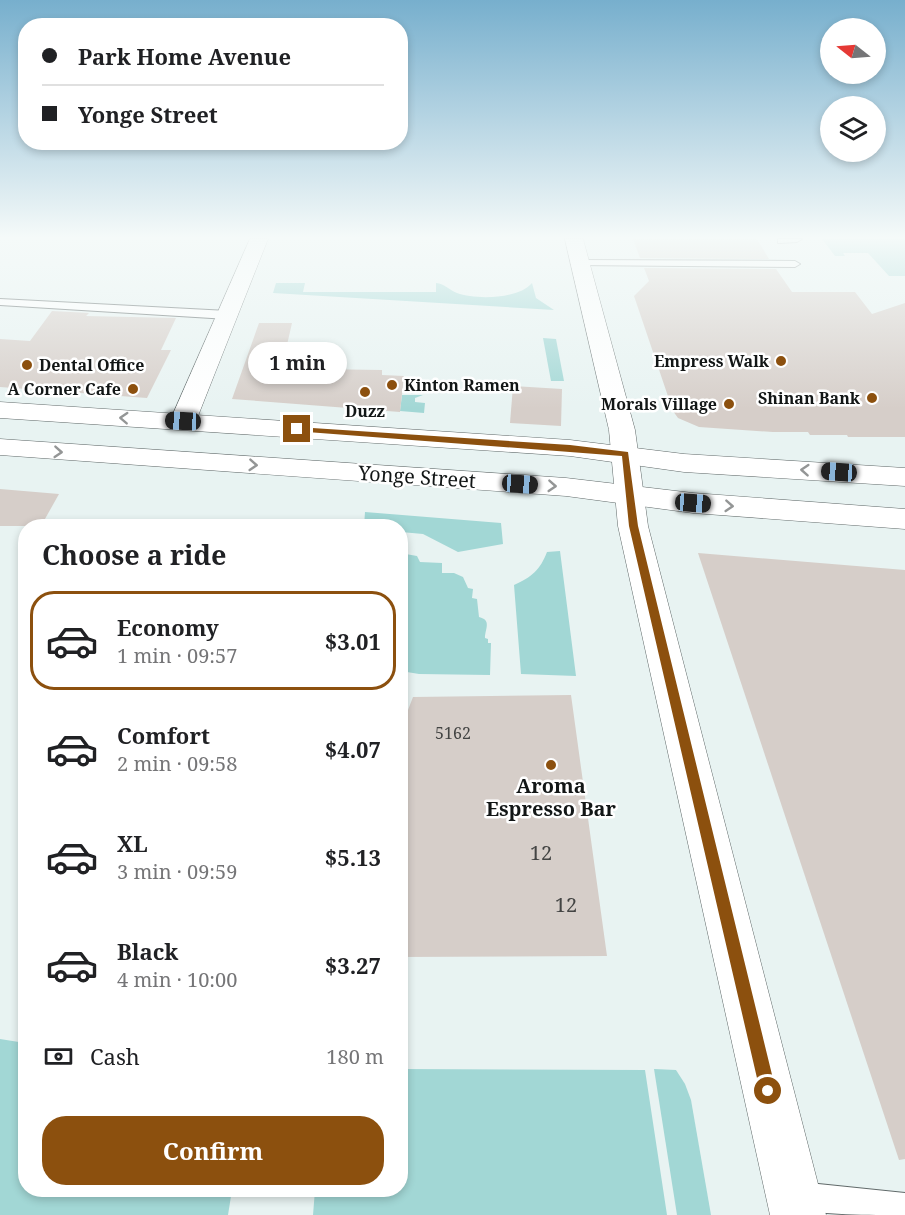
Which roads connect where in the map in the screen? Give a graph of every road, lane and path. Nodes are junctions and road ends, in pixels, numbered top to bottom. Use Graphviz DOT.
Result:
graph roads {
  1 [pos="236,296"];
  2 [pos="588,296"];
  3 [pos="0,302"];
  4 [pos="228,315"];
  5 [pos="0,410"];
  6 [pos="183,421"];
  7 [pos="0,447"];
  8 [pos="626,454"];
  9 [pos="905,477"];
  10 [pos="630,495"];
  11 [pos="905,519"];
  12 [pos="795,1206"];
  13 [pos="905,1208"];
  1 -- 4 [label="main road"];
  2 -- 8 [label="main road"];
  3 -- 4 [label="lane"];
  4 -- 6 [label="main road"];
  6 -- 5 [label="main road, Yonge Street, one-way"];
  6 -- 8 [label="main road, Yonge Street"];
  7 -- 10 [label="main road, Yonge Street, one-way"];
  9 -- 8 [label="main road, Yonge Street, one-way"];
  8 -- 10 [label="main road"];
  10 -- 11 [label="main road, Yonge Street, one-way"];
  10 -- 12 [label="main road"];
  12 -- 13 [label="lane"];
}
